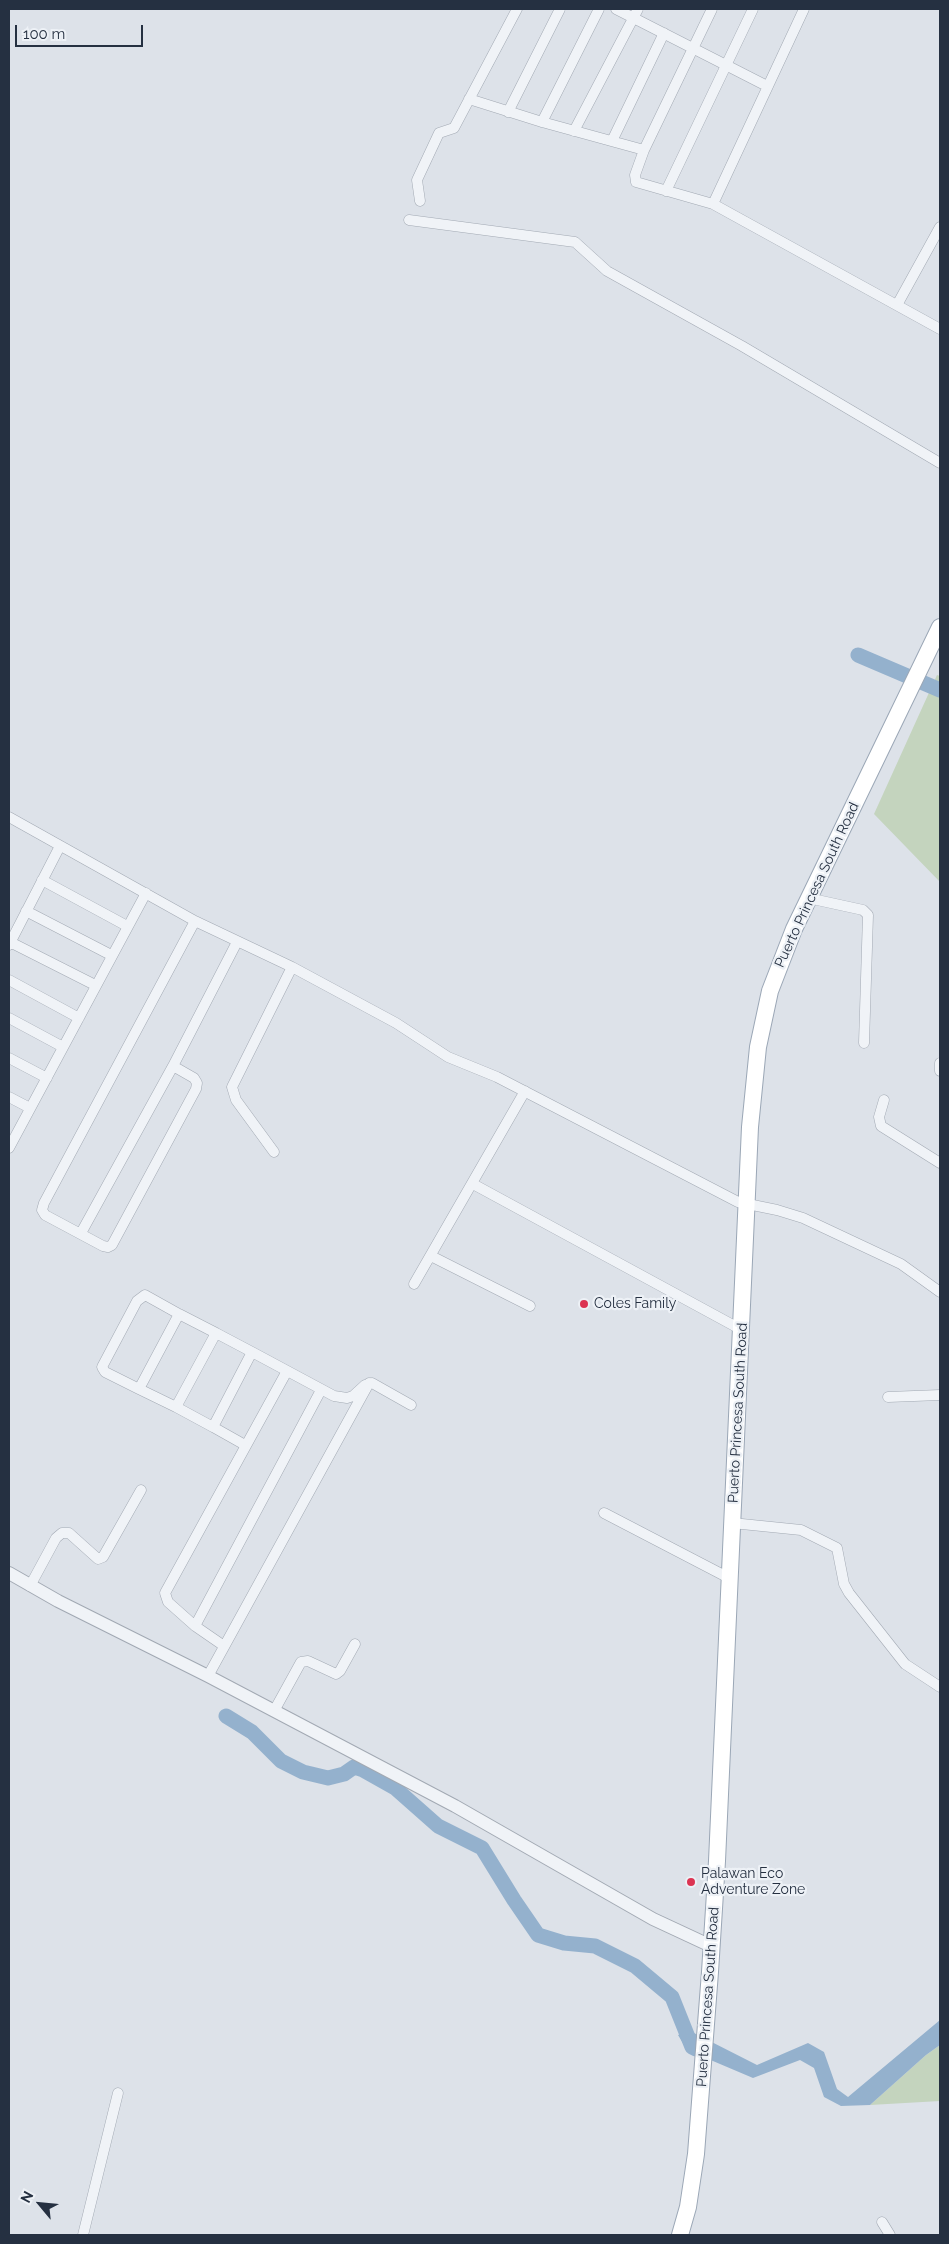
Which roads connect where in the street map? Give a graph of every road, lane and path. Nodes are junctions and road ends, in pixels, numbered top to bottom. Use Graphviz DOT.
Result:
graph roads {
  1 [pos="516,9"];
  2 [pos="560,9"];
  3 [pos="599,9"];
  4 [pos="616,9"];
  5 [pos="712,9"];
  6 [pos="753,9"];
  7 [pos="804,9"];
  8 [pos="636,13"];
  9 [pos="664,33"];
  10 [pos="693,48"];
  11 [pos="726,65"];
  12 [pos="767,86"];
  13 [pos="469,99"];
  14 [pos="508,112"];
  15 [pos="542,122"];
  16 [pos="574,131"];
  17 [pos="612,141"];
  18 [pos="644,150"];
  19 [pos="666,191"];
  20 [pos="420,201"];
  21 [pos="713,204"];
  22 [pos="409,220"];
  23 [pos="940,227"];
  24 [pos="897,305"];
  25 [pos="940,329"];
  26 [pos="940,463"];
  27 [pos="940,627"];
  28 [pos="9,817"];
  29 [pos="20,824"];
  30 [pos="9,829"];
  31 [pos="60,846"];
  32 [pos="42,880"];
  33 [pos="146,893"];
  34 [pos="808,898"];
  35 [pos="26,911"];
  36 [pos="195,921"];
  37 [pos="127,926"];
  38 [pos="237,942"];
  39 [pos="10,944"];
  40 [pos="111,955"];
  41 [pos="292,967"];
  42 [pos="9,980"];
  43 [pos="95,985"];
  44 [pos="9,1018"];
  45 [pos="79,1018"];
  46 [pos="864,1043"];
  47 [pos="63,1047"];
  48 [pos="9,1058"];
  49 [pos="940,1063"];
  50 [pos="173,1066"];
  51 [pos="940,1071"];
  52 [pos="47,1078"];
  53 [pos="525,1091"];
  54 [pos="9,1097"];
  55 [pos="884,1100"];
  56 [pos="30,1108"];
  57 [pos="10,1141"];
  58 [pos="274,1152"];
  59 [pos="940,1163"];
  60 [pos="473,1184"];
  61 [pos="747,1204"];
  62 [pos="81,1233"];
  63 [pos="431,1256"];
  64 [pos="414,1284"];
  65 [pos="940,1292"];
  66 [pos="530,1306"];
  67 [pos="179,1314"];
  68 [pos="742,1330"];
  69 [pos="216,1333"];
  70 [pos="252,1352"];
  71 [pos="288,1371"];
  72 [pos="369,1383"];
  73 [pos="139,1390"];
  74 [pos="321,1390"];
  75 [pos="940,1395"];
  76 [pos="888,1397"];
  77 [pos="411,1405"];
  78 [pos="176,1407"];
  79 [pos="212,1427"];
  80 [pos="246,1445"];
  81 [pos="140,1490"];
  82 [pos="604,1513"];
  83 [pos="732,1523"];
  84 [pos="9,1573"];
  85 [pos="729,1578"];
  86 [pos="30,1586"];
  87 [pos="195,1626"];
  88 [pos="355,1644"];
  89 [pos="224,1646"];
  90 [pos="208,1676"];
  91 [pos="940,1687"];
  92 [pos="274,1711"];
  93 [pos="711,1946"];
  94 [pos="118,2093"];
  95 [pos="882,2222"];
  96 [pos="83,2235"];
  97 [pos="680,2235"];
  98 [pos="890,2235"];
  1 -- 13 [label="street"];
  2 -- 14 [label="street"];
  3 -- 15 [label="street"];
  4 -- 8 [label="street"];
  5 -- 10 [label="street"];
  6 -- 11 [label="street"];
  7 -- 12 [label="street"];
  8 -- 9 [label="street"];
  8 -- 16 [label="street"];
  9 -- 10 [label="street"];
  9 -- 17 [label="street"];
  10 -- 11 [label="street"];
  10 -- 18 [label="street"];
  11 -- 12 [label="street"];
  11 -- 19 [label="street"];
  12 -- 21 [label="street"];
  13 -- 14 [label="street"];
  13 -- 20 [label="street"];
  14 -- 15 [label="street"];
  15 -- 16 [label="street"];
  16 -- 17 [label="street"];
  17 -- 18 [label="street"];
  18 -- 19 [label="street"];
  19 -- 21 [label="street"];
  21 -- 24 [label="street"];
  22 -- 26 [label="street"];
  23 -- 24 [label="street"];
  24 -- 25 [label="street"];
  27 -- 34 [label="main road, Puerto Princesa South Road"];
  28 -- 29 [label="street"];
  29 -- 30 [label="street"];
  29 -- 31 [label="street"];
  31 -- 32 [label="street"];
  31 -- 33 [label="street"];
  32 -- 35 [label="street"];
  32 -- 37 [label="street"];
  33 -- 36 [label="street"];
  33 -- 37 [label="street"];
  34 -- 46 [label="street"];
  34 -- 61 [label="main road, Puerto Princesa South Road"];
  35 -- 39 [label="street"];
  35 -- 40 [label="street"];
  36 -- 38 [label="street"];
  36 -- 62 [label="street"];
  37 -- 40 [label="street"];
  38 -- 41 [label="street"];
  38 -- 50 [label="street"];
  39 -- 43 [label="street"];
  40 -- 43 [label="street"];
  41 -- 53 [label="street"];
  41 -- 58 [label="street"];
  42 -- 45 [label="street"];
  43 -- 45 [label="street"];
  44 -- 47 [label="street"];
  45 -- 47 [label="street"];
  47 -- 52 [label="street"];
  48 -- 52 [label="street"];
  49 -- 51 [label="street"];
  50 -- 62 [label="street"];
  50 -- 62 [label="street"];
  52 -- 56 [label="street"];
  53 -- 60 [label="street"];
  53 -- 61 [label="street"];
  54 -- 56 [label="street"];
  55 -- 59 [label="street"];
  56 -- 57 [label="street"];
  60 -- 63 [label="street"];
  60 -- 68 [label="street"];
  61 -- 65 [label="street"];
  61 -- 68 [label="main road, Puerto Princesa South Road"];
  63 -- 64 [label="street"];
  63 -- 66 [label="street"];
  67 -- 69 [label="street"];
  67 -- 73 [label="street"];
  67 -- 73 [label="street"];
  68 -- 83 [label="main road, Puerto Princesa South Road"];
  69 -- 70 [label="street"];
  69 -- 78 [label="street"];
  70 -- 71 [label="street"];
  70 -- 79 [label="street"];
  71 -- 74 [label="street"];
  71 -- 80 [label="street"];
  72 -- 74 [label="street"];
  72 -- 77 [label="street"];
  72 -- 89 [label="street"];
  73 -- 78 [label="street"];
  74 -- 87 [label="street"];
  75 -- 76 [label="street"];
  78 -- 79 [label="street"];
  79 -- 80 [label="street"];
  80 -- 87 [label="street"];
  81 -- 86 [label="street"];
  82 -- 85 [label="street"];
  83 -- 85 [label="main road, Puerto Princesa South Road"];
  83 -- 91 [label="street"];
  84 -- 86 [label="street"];
  85 -- 93 [label="main road, Puerto Princesa South Road"];
  86 -- 90 [label="street"];
  87 -- 89 [label="street"];
  88 -- 92 [label="street"];
  89 -- 90 [label="street"];
  90 -- 92 [label="street"];
  92 -- 93 [label="street"];
  93 -- 97 [label="main road, Puerto Princesa South Road"];
  94 -- 96 [label="street"];
  95 -- 98 [label="street"];
}
